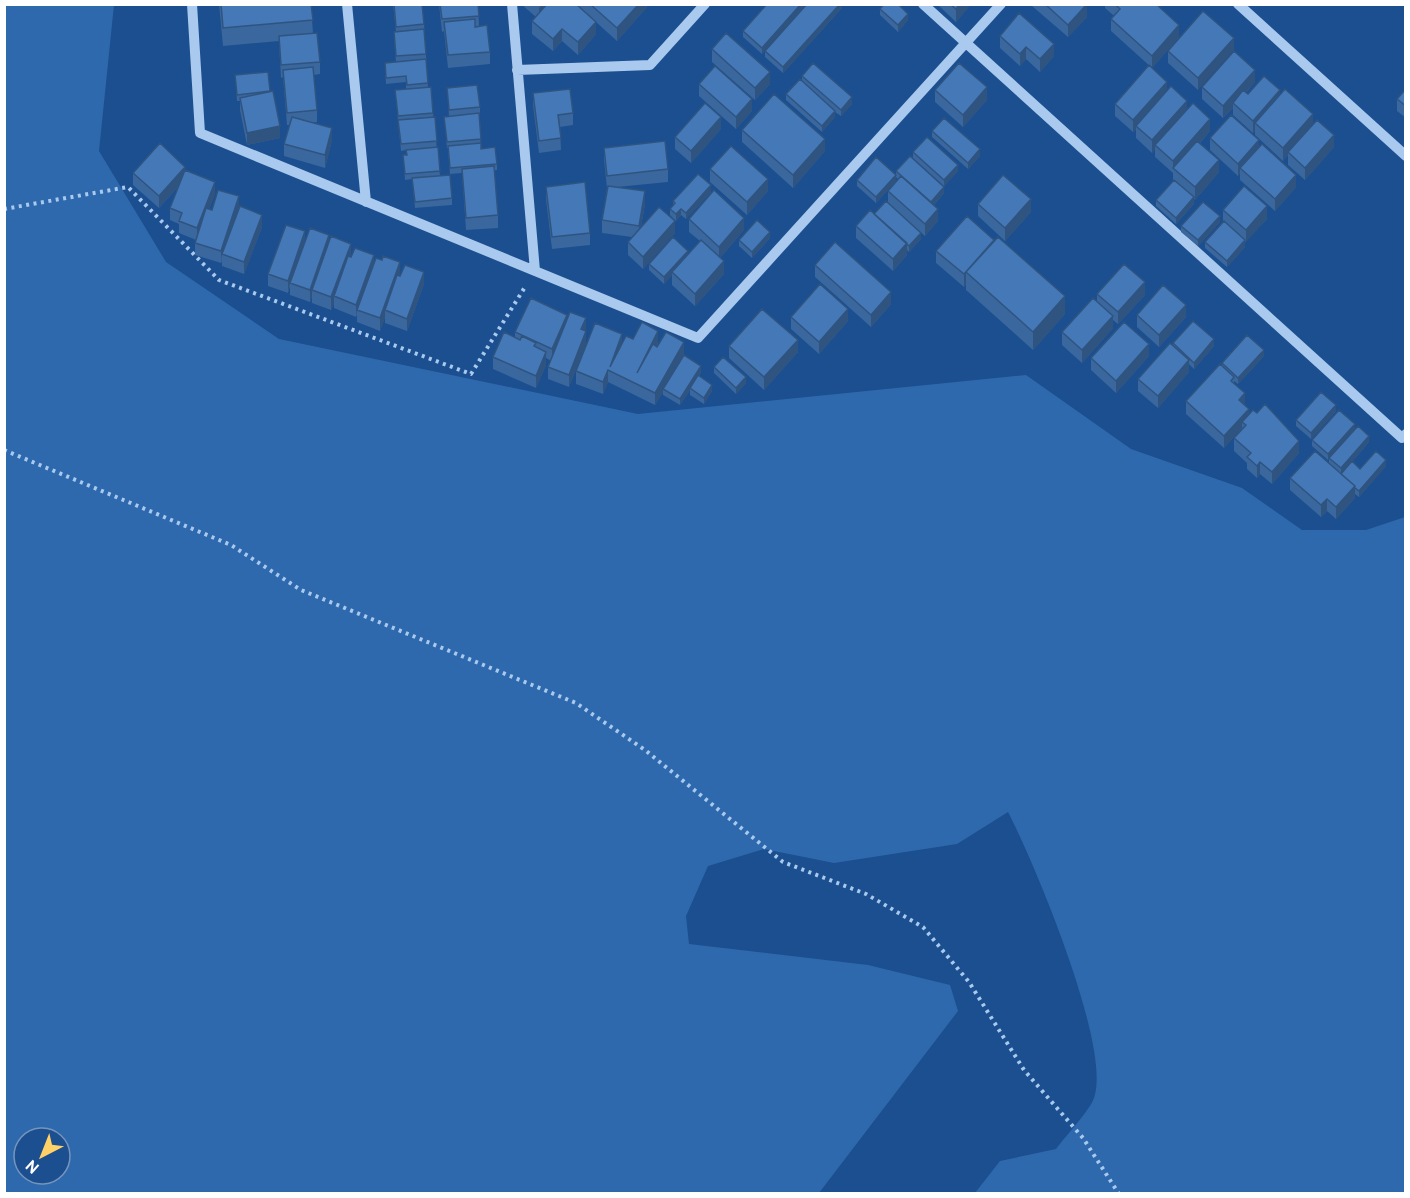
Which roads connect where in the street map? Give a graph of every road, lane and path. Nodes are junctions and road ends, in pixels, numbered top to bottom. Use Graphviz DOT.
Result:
graph roads {
  1 [pos="192,4"];
  2 [pos="347,4"];
  3 [pos="512,4"];
  4 [pos="705,4"];
  5 [pos="923,4"];
  6 [pos="1001,4"];
  7 [pos="1238,4"];
  8 [pos="966,43"];
  9 [pos="517,70"];
  10 [pos="1406,156"];
  11 [pos="366,202"];
  12 [pos="4,209"];
  13 [pos="535,271"];
  14 [pos="1406,434"];
  15 [pos="4,450"];
  16 [pos="1119,1194"];
  1 -- 11 [label="street"];
  2 -- 11 [label="street"];
  3 -- 9 [label="street"];
  4 -- 9 [label="street"];
  5 -- 8 [label="street"];
  6 -- 8 [label="street"];
  7 -- 10 [label="street"];
  8 -- 13 [label="street"];
  8 -- 14 [label="street"];
  9 -- 13 [label="street"];
  11 -- 13 [label="street"];
  12 -- 13 [label="path"];
  15 -- 16 [label="path"];
}
